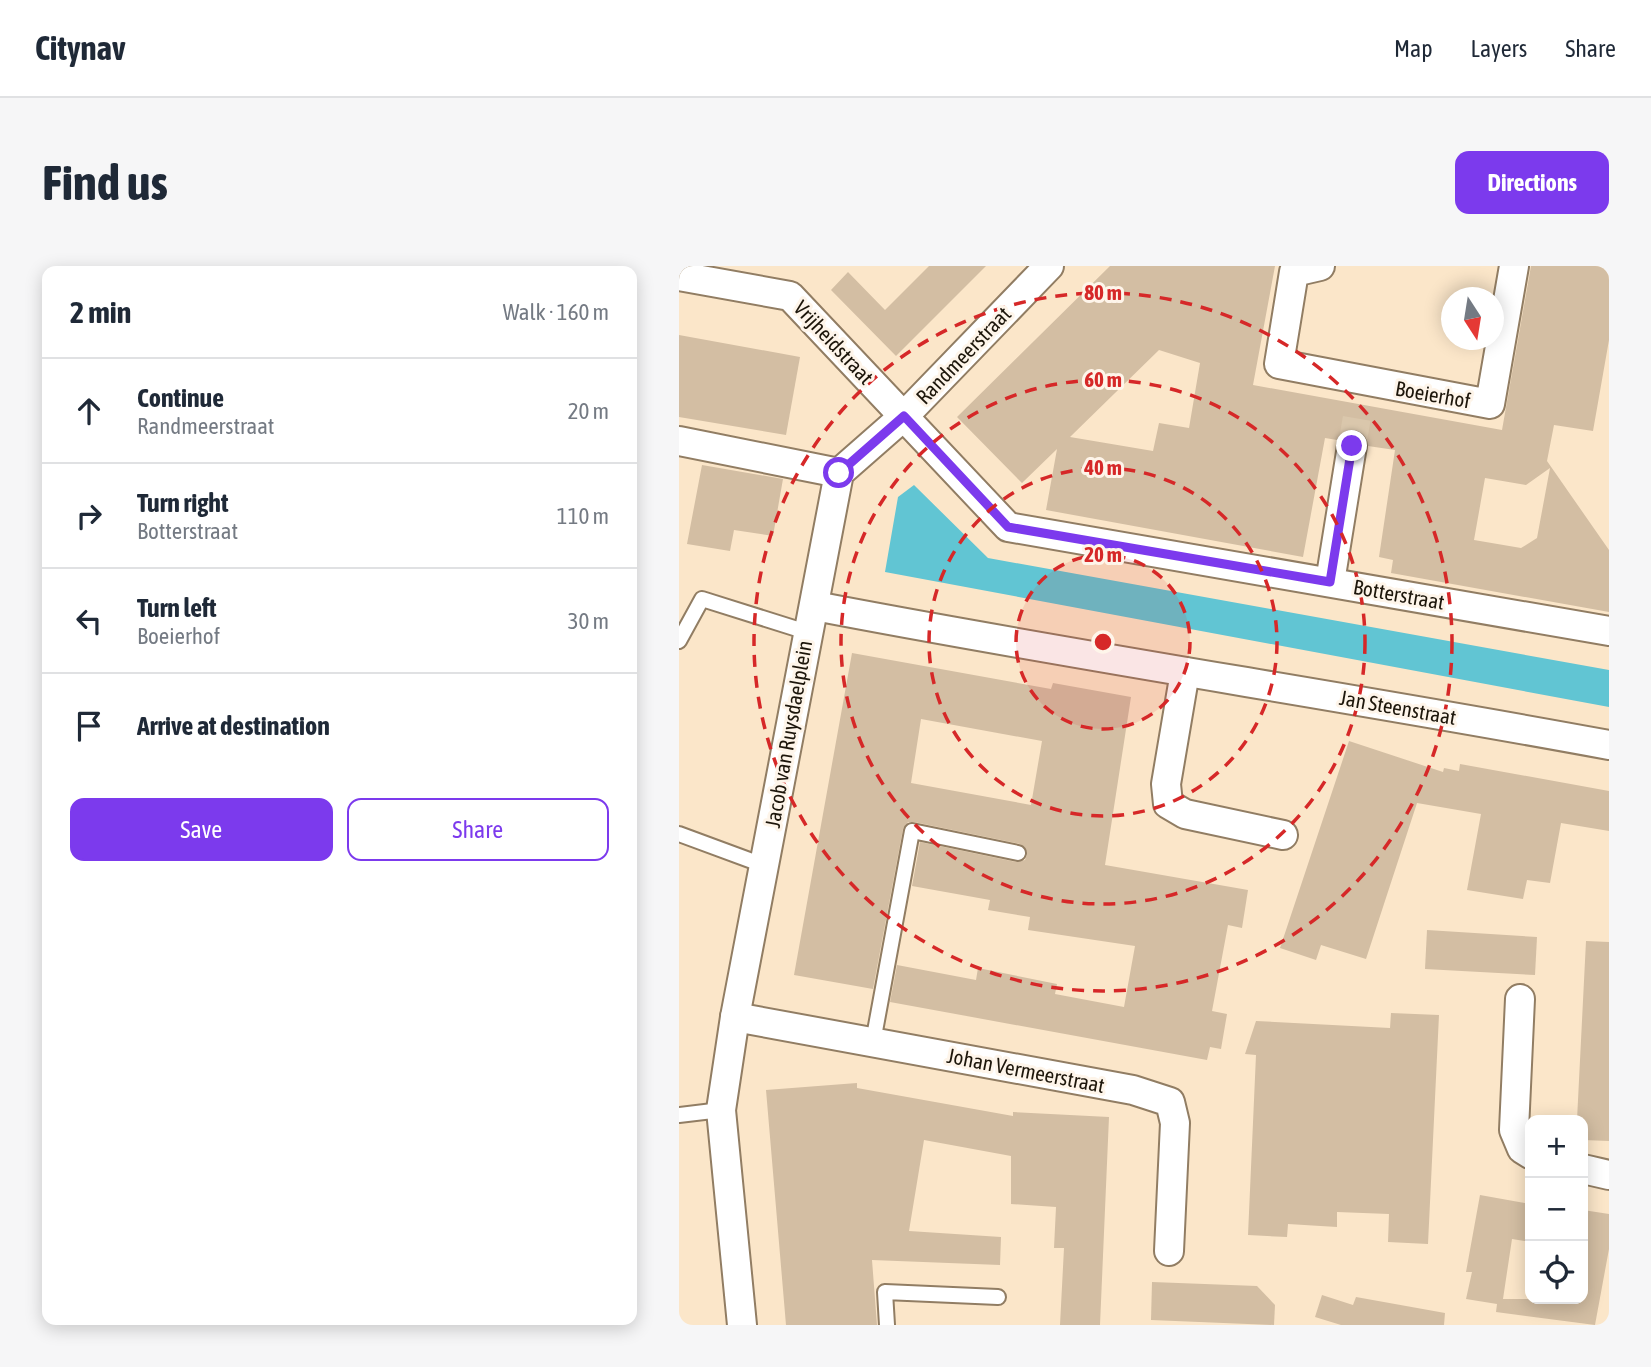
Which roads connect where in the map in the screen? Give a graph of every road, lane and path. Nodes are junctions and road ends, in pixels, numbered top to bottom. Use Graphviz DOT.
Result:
graph roads {
  1 [pos="681,266"];
  2 [pos="1049,266"];
  3 [pos="1320,266"];
  4 [pos="1514,266"];
  5 [pos="904,416"];
  6 [pos="679,441"];
  7 [pos="1352,446"];
  8 [pos="839,473"];
  9 [pos="1330,582"];
  10 [pos="812,619"];
  11 [pos="1609,631"];
  12 [pos="679,640"];
  13 [pos="1185,672"];
  14 [pos="1609,745"];
  15 [pos="679,834"];
  16 [pos="1283,835"];
  17 [pos="1018,853"];
  18 [pos="763,865"];
  19 [pos="1520,999"];
  20 [pos="735,1017"];
  21 [pos="873,1042"];
  22 [pos="721,1110"];
  23 [pos="679,1115"];
  24 [pos="1525,1151"];
  25 [pos="1588,1170"];
  26 [pos="1609,1175"];
  27 [pos="1169,1251"];
  28 [pos="998,1297"];
  29 [pos="742,1325"];
  30 [pos="887,1325"];
  1 -- 5 [label="street, Vrijheidstraat"];
  2 -- 5 [label="street, Randmeerstraat"];
  3 -- 4 [label="street, Boeierhof"];
  5 -- 8 [label="street, Randmeerstraat"];
  5 -- 9 [label="street, Botterstraat"];
  6 -- 8 [label="street"];
  7 -- 9 [label="street"];
  8 -- 10 [label="street"];
  9 -- 11 [label="street, Botterstraat"];
  10 -- 12 [label="lane, Jacob van Ruysdaelplein"];
  10 -- 13 [label="street, Jan Steenstraat"];
  10 -- 18 [label="street, Jacob van Ruysdaelplein"];
  13 -- 14 [label="street, Jan Steenstraat"];
  13 -- 16 [label="street"];
  15 -- 18 [label="lane"];
  17 -- 21 [label="lane"];
  18 -- 20 [label="street, Jacob van Ruysdaelplein"];
  19 -- 24 [label="street"];
  20 -- 21 [label="street, Johan Vermeerstraat"];
  20 -- 22 [label="street, Jacob van Ruysdaelplein"];
  21 -- 27 [label="street, Johan Vermeerstraat"];
  22 -- 23 [label="lane"];
  22 -- 29 [label="street, Jacob van Ruysdaelplein"];
  25 -- 26 [label="street"];
  28 -- 30 [label="lane"];
}
